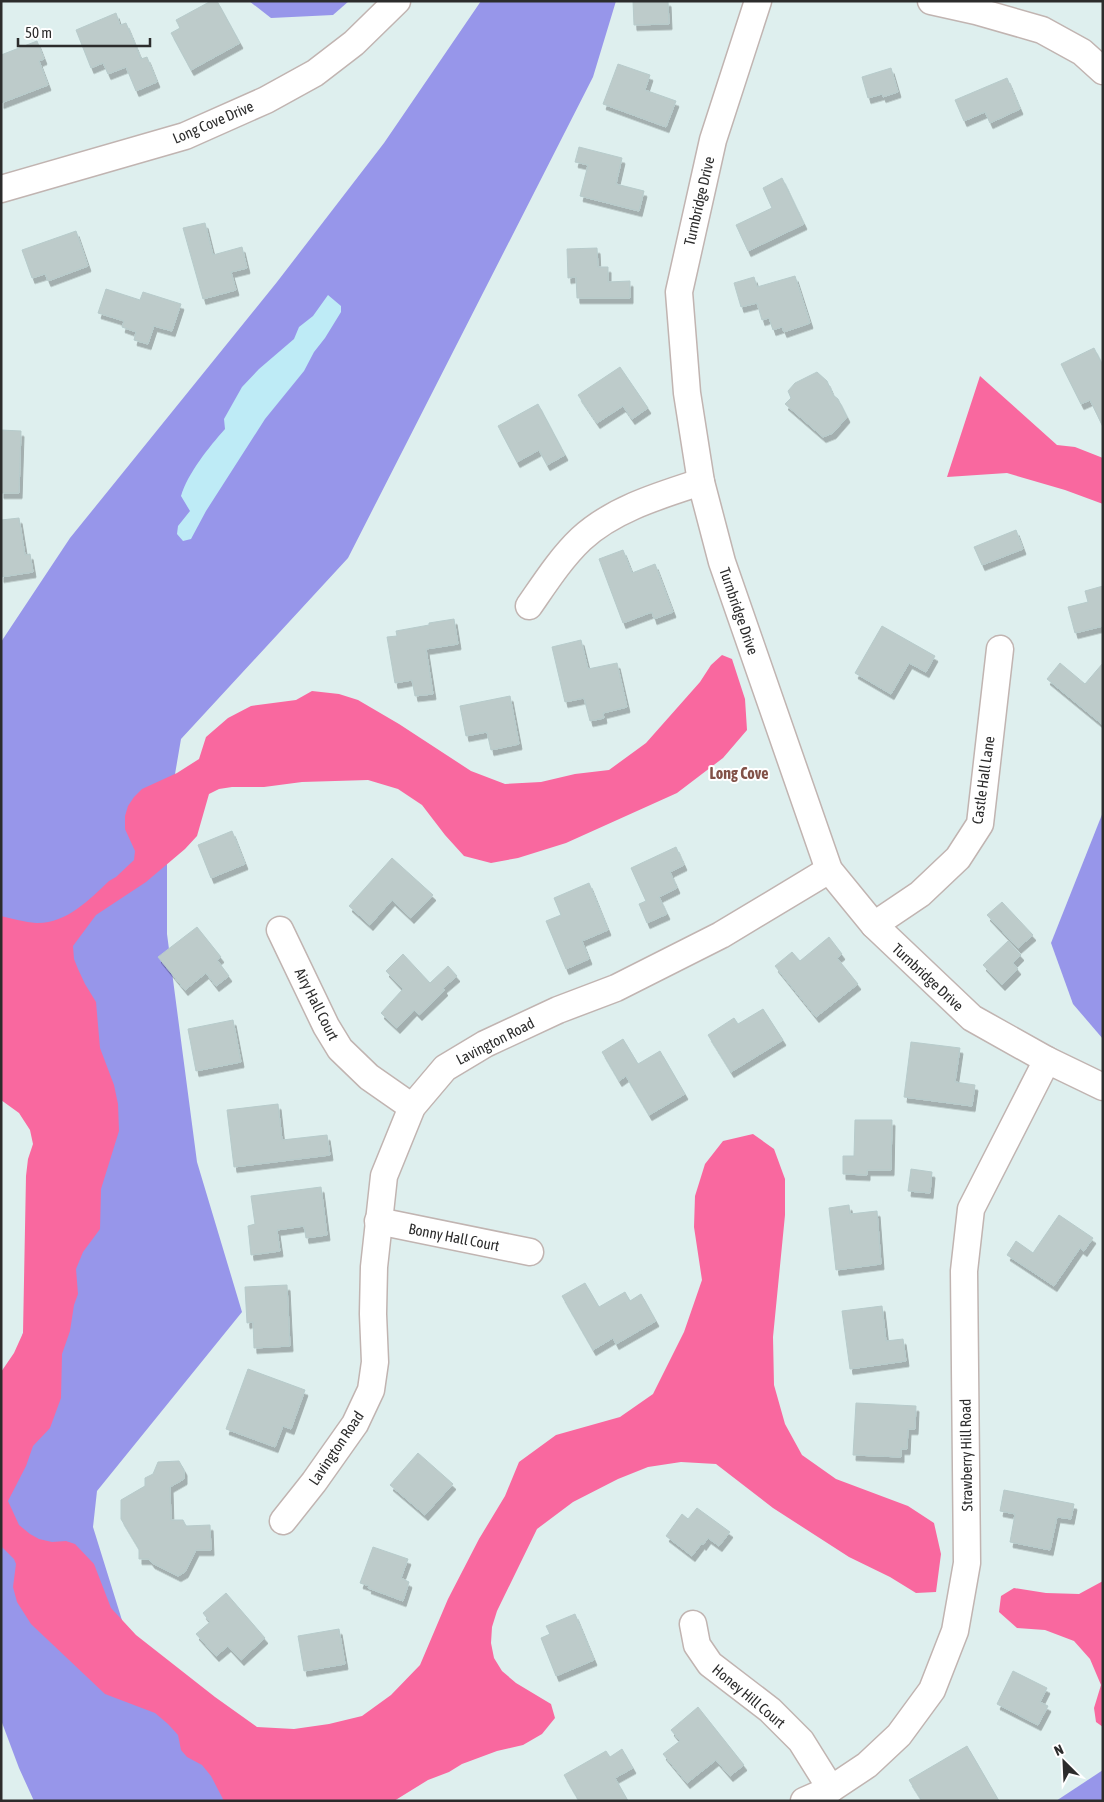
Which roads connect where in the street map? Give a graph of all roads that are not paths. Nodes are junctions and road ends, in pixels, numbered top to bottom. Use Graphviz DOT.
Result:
graph roads {
  1 [pos="397,1"];
  2 [pos="758,1"];
  3 [pos="931,1"];
  4 [pos="1103,71"];
  5 [pos="1,188"];
  6 [pos="702,482"];
  7 [pos="529,606"];
  8 [pos="1000,648"];
  9 [pos="829,870"];
  10 [pos="874,925"];
  11 [pos="280,930"];
  12 [pos="1047,1060"];
  13 [pos="1103,1087"];
  14 [pos="412,1107"];
  15 [pos="378,1222"];
  16 [pos="530,1252"];
  17 [pos="283,1521"];
  18 [pos="693,1624"];
  19 [pos="831,1789"];
  20 [pos="804,1801"];
  1 -- 5 [label="street, Long Cove Drive"];
  2 -- 6 [label="street, Turnbridge Drive"];
  3 -- 4 [label="street"];
  6 -- 7 [label="street"];
  6 -- 9 [label="street, Turnbridge Drive"];
  8 -- 10 [label="street, Castle Hall Lane"];
  9 -- 10 [label="street, Turnbridge Drive"];
  9 -- 14 [label="street, Lavington Road"];
  10 -- 12 [label="street, Turnbridge Drive"];
  11 -- 14 [label="street, Airy Hall Court"];
  12 -- 13 [label="street, Turnbridge Drive"];
  12 -- 19 [label="street, Strawberry Hill Road"];
  14 -- 15 [label="street, Lavington Road"];
  15 -- 16 [label="street, Bonny Hall Court"];
  15 -- 17 [label="street, Lavington Road"];
  18 -- 19 [label="street, Honey Hill Court"];
  19 -- 20 [label="street, Strawberry Hill Road"];
}
